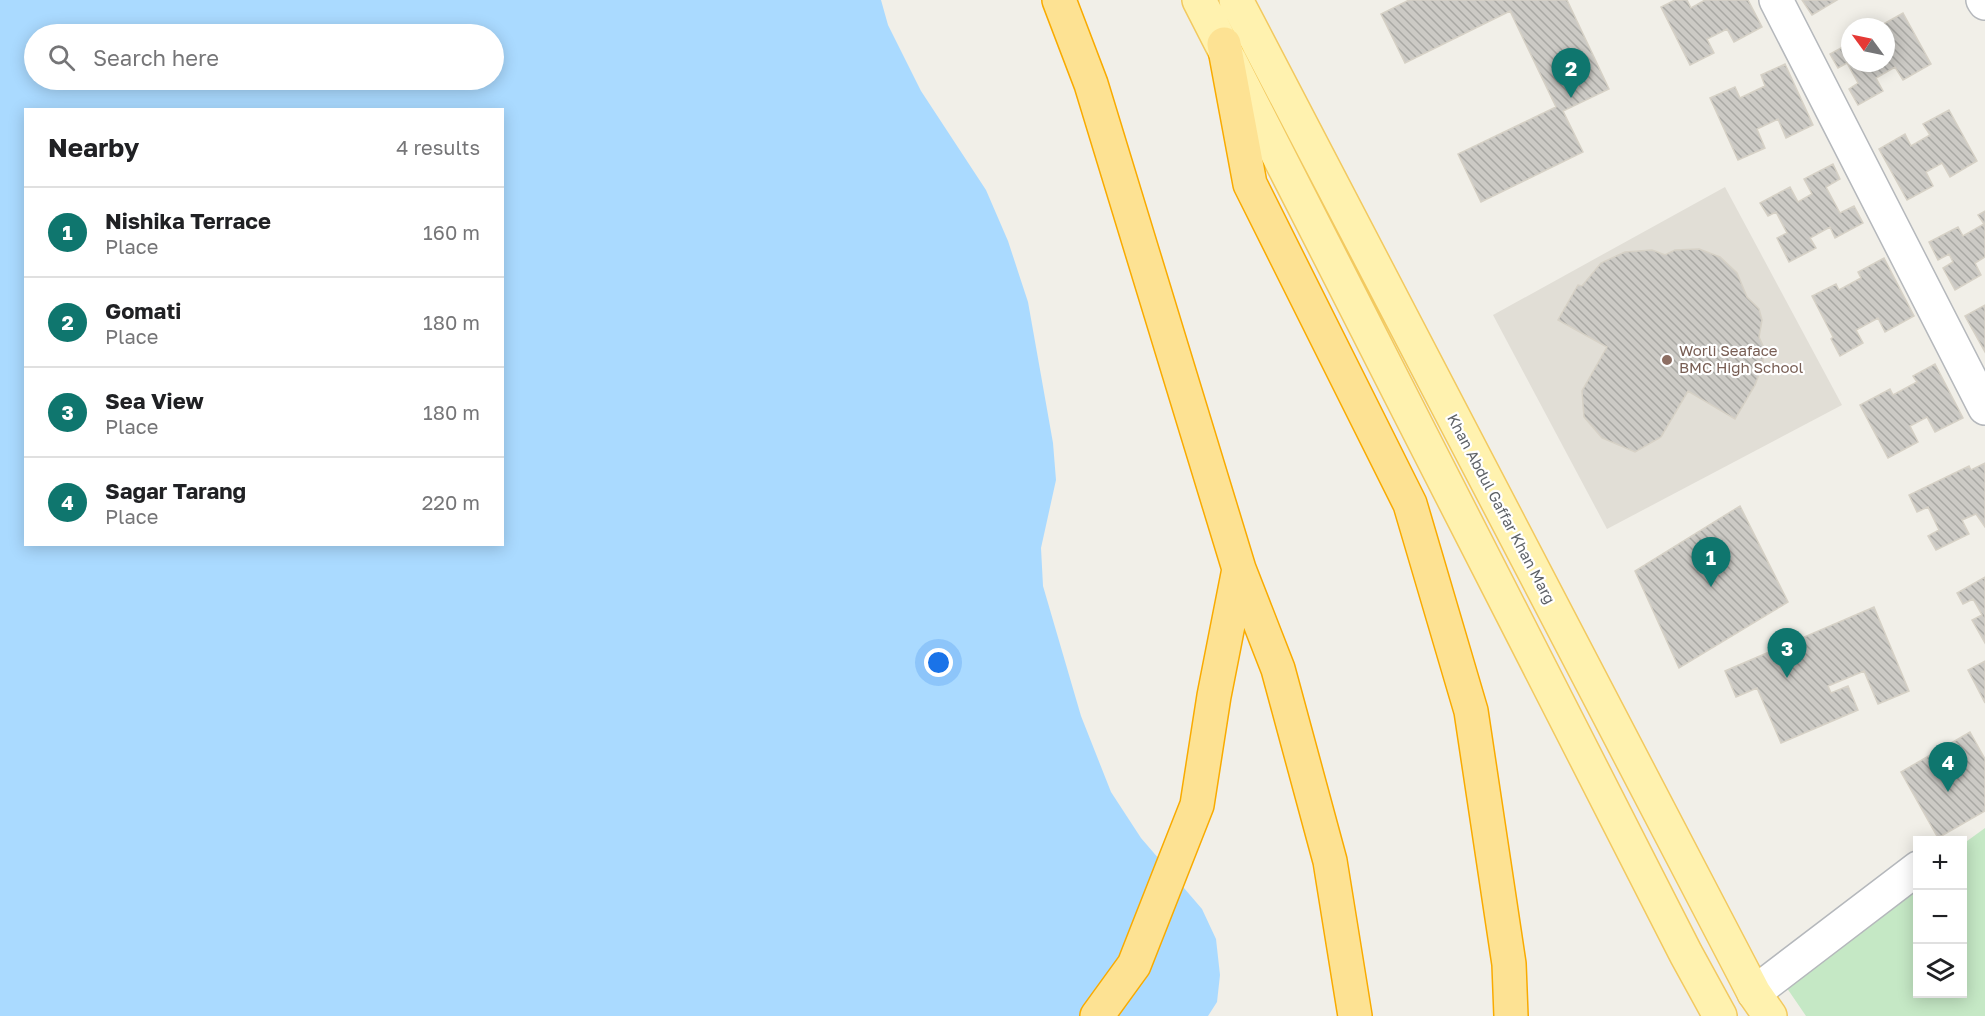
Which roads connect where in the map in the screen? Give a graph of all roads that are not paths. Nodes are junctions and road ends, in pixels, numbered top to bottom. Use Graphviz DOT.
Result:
graph roads {
  1 [pos="1059,0"];
  2 [pos="1199,0"];
  3 [pos="1236,0"];
  4 [pos="1776,0"];
  5 [pos="1224,44"];
  6 [pos="1985,408"];
  7 [pos="1239,569"];
  8 [pos="1913,872"];
  9 [pos="1762,1004"];
  10 [pos="1097,1016"];
  11 [pos="1355,1016"];
  12 [pos="1511,1016"];
  13 [pos="1720,1016"];
  1 -- 7 [label="highway"];
  2 -- 5 [label="main road"];
  3 -- 9 [label="main road, Khan Abdul Gaffar Khan Marg"];
  4 -- 6 [label="street"];
  5 -- 12 [label="highway"];
  5 -- 13 [label="main road"];
  7 -- 10 [label="highway"];
  7 -- 11 [label="highway"];
  8 -- 9 [label="street"];
}
